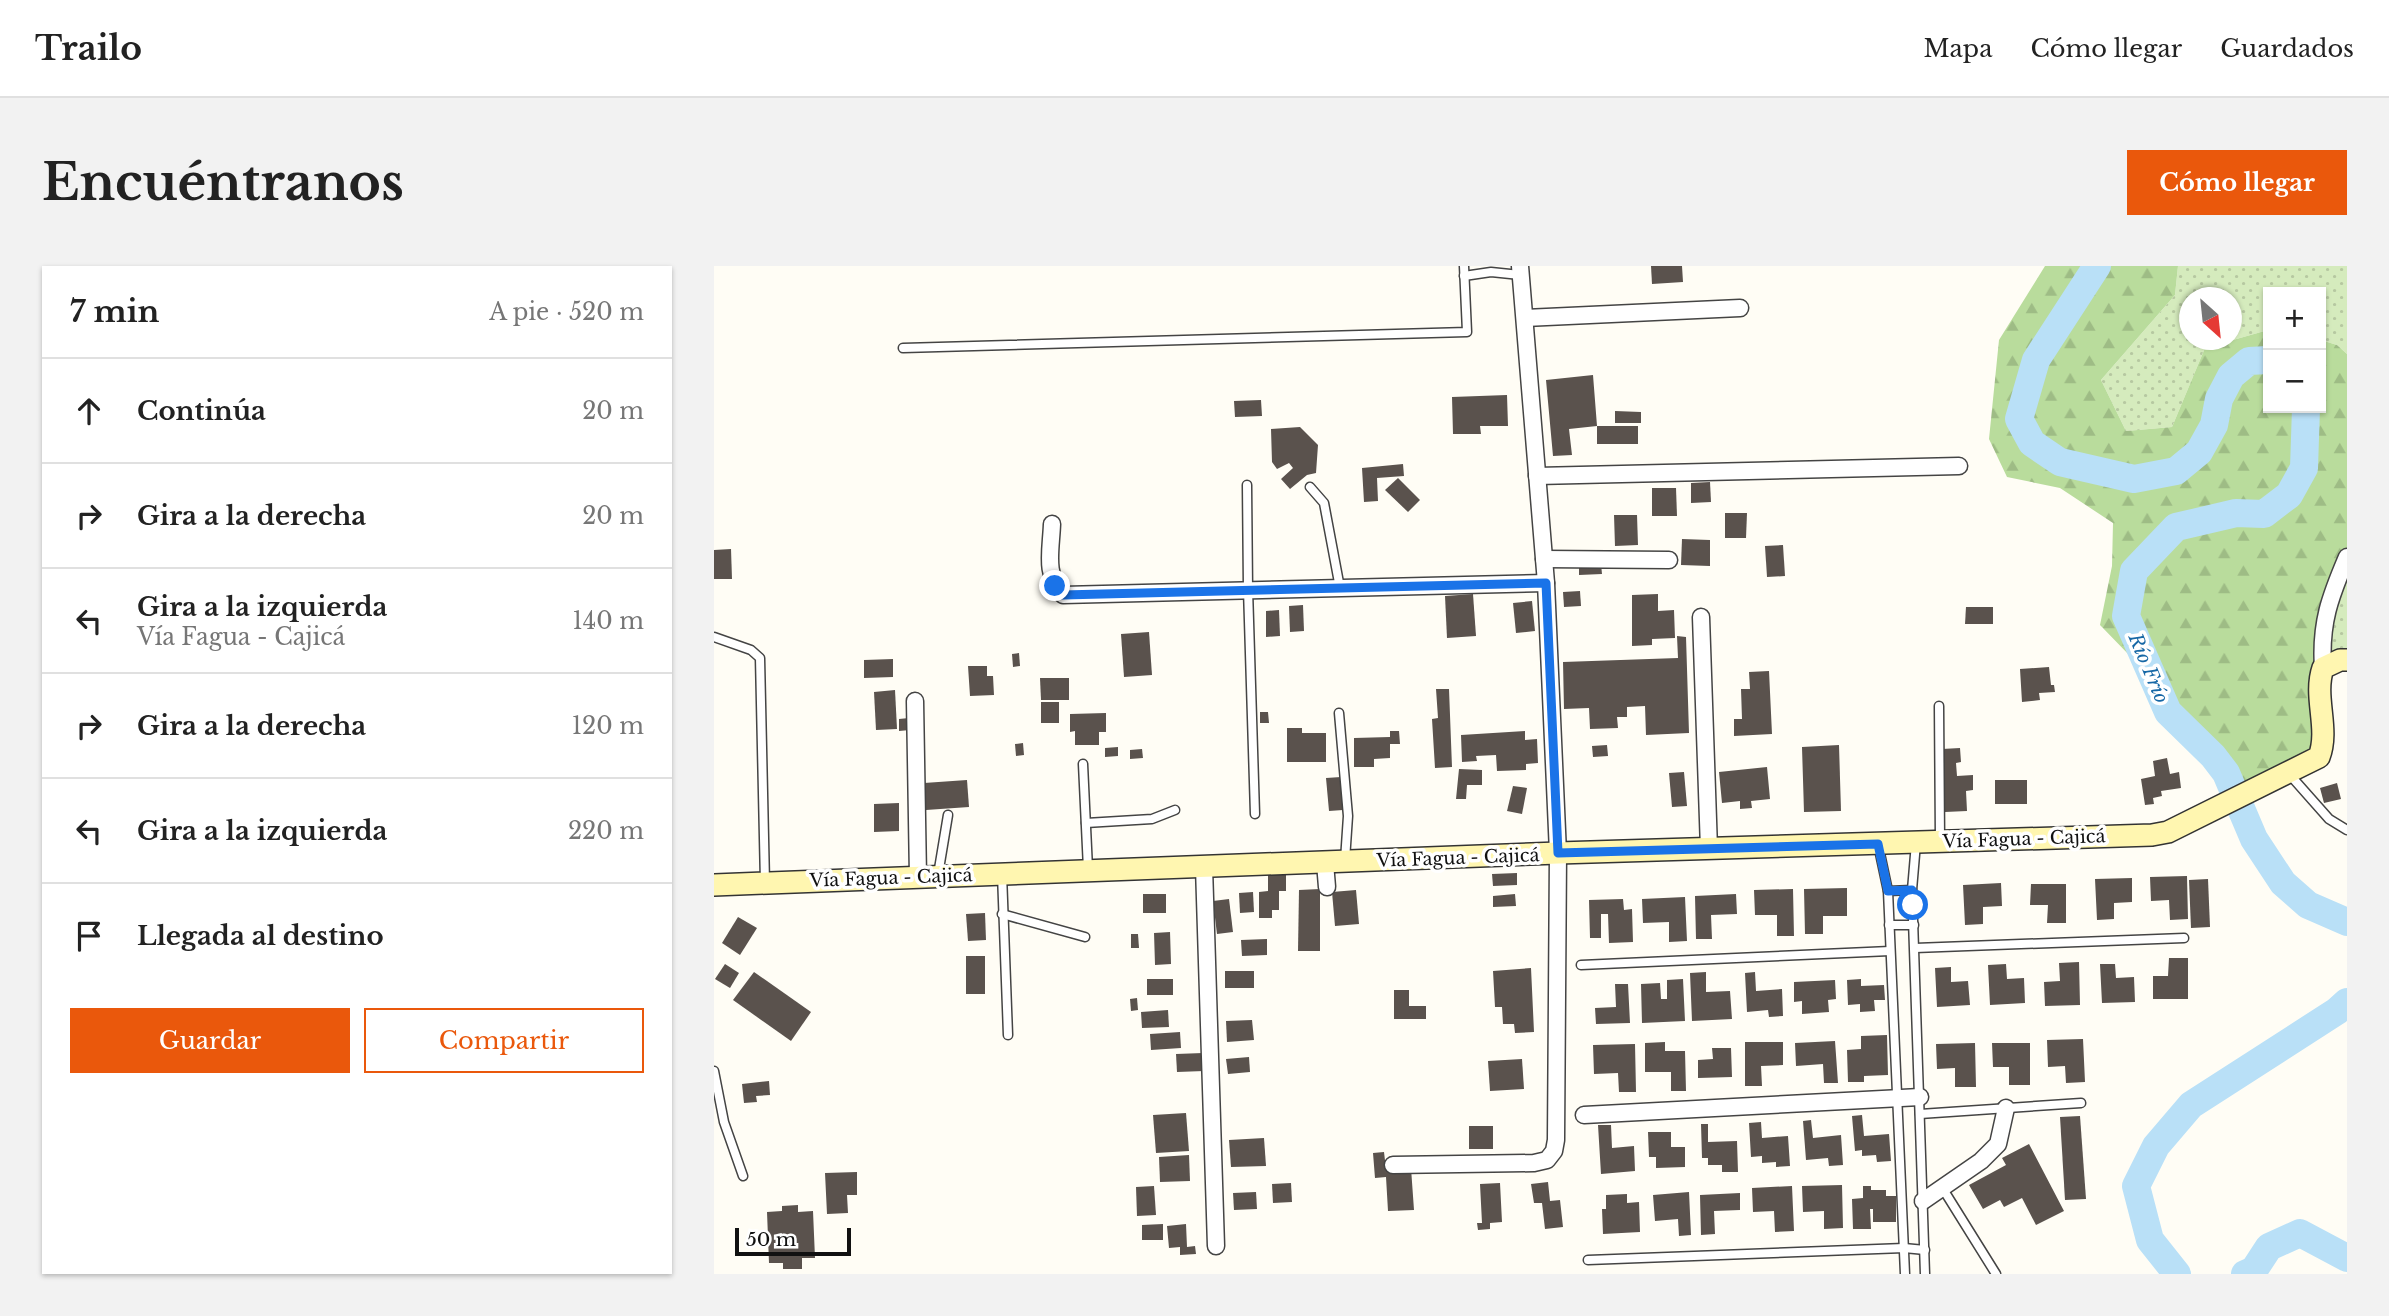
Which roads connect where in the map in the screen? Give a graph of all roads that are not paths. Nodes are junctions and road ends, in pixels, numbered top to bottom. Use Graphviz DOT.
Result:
graph roads {
  1 [pos="1464,271"];
  2 [pos="1520,271"];
  3 [pos="1740,308"];
  4 [pos="1525,318"];
  5 [pos="903,348"];
  6 [pos="1959,466"];
  7 [pos="1537,475"];
  8 [pos="1248,485"];
  9 [pos="1310,487"];
  10 [pos="1052,524"];
  11 [pos="2347,557"];
  12 [pos="1544,559"];
  13 [pos="1669,560"];
  14 [pos="1546,583"];
  15 [pos="1340,587"];
  16 [pos="1248,589"];
  17 [pos="1702,617"];
  18 [pos="714,637"];
  19 [pos="2347,660"];
  20 [pos="2323,668"];
  21 [pos="915,701"];
  22 [pos="1939,706"];
  23 [pos="1339,713"];
  24 [pos="1083,764"];
  25 [pos="2288,772"];
  26 [pos="1175,810"];
  27 [pos="1255,814"];
  28 [pos="948,815"];
  29 [pos="1086,823"];
  30 [pos="2347,830"];
  31 [pos="1940,841"];
  32 [pos="1916,842"];
  33 [pos="1878,844"];
  34 [pos="1709,849"];
  35 [pos="1558,853"];
  36 [pos="1335,862"];
  37 [pos="1204,867"];
  38 [pos="1089,872"];
  39 [pos="1002,874"];
  40 [pos="928,877"];
  41 [pos="765,883"];
  42 [pos="714,885"];
  43 [pos="1327,887"];
  44 [pos="1912,890"];
  45 [pos="1888,891"];
  46 [pos="1002,914"];
  47 [pos="1889,925"];
  48 [pos="1914,925"];
  49 [pos="1085,937"];
  50 [pos="2184,938"];
  51 [pos="1915,948"];
  52 [pos="1890,951"];
  53 [pos="1581,965"];
  54 [pos="1008,1035"];
  55 [pos="714,1071"];
  56 [pos="1897,1099"];
  57 [pos="2081,1103"];
  58 [pos="1920,1106"];
  59 [pos="2006,1108"];
  60 [pos="1584,1115"];
  61 [pos="1393,1165"];
  62 [pos="743,1177"];
  63 [pos="1943,1189"];
  64 [pos="1923,1201"];
  65 [pos="1216,1246"];
  66 [pos="1904,1248"];
  67 [pos="1925,1250"];
  68 [pos="1588,1260"];
  69 [pos="1905,1274"];
  70 [pos="1925,1274"];
  71 [pos="1996,1274"];
  1 -- 2 [label="lane"];
  1 -- 5 [label="lane"];
  2 -- 4 [label="street"];
  3 -- 4 [label="street"];
  4 -- 7 [label="street"];
  6 -- 7 [label="street"];
  7 -- 12 [label="street"];
  8 -- 16 [label="lane"];
  9 -- 15 [label="lane"];
  10 -- 16 [label="street"];
  11 -- 20 [label="street"];
  12 -- 13 [label="street"];
  12 -- 14 [label="street"];
  14 -- 15 [label="street"];
  14 -- 35 [label="street"];
  15 -- 16 [label="street"];
  16 -- 27 [label="lane"];
  17 -- 34 [label="street"];
  18 -- 41 [label="lane"];
  19 -- 20 [label="street"];
  20 -- 25 [label="street, Vía Fagua - Cajicá"];
  21 -- 40 [label="street"];
  22 -- 31 [label="lane"];
  23 -- 36 [label="lane"];
  24 -- 29 [label="lane"];
  25 -- 30 [label="lane"];
  25 -- 31 [label="street, Vía Fagua - Cajicá"];
  26 -- 29 [label="lane"];
  28 -- 40 [label="lane"];
  29 -- 38 [label="lane"];
  31 -- 32 [label="street, Vía Fagua - Cajicá"];
  32 -- 33 [label="street, Vía Fagua - Cajicá"];
  32 -- 44 [label="lane"];
  33 -- 34 [label="street, Vía Fagua - Cajicá"];
  33 -- 45 [label="lane"];
  34 -- 35 [label="street, Vía Fagua - Cajicá"];
  35 -- 36 [label="street, Vía Fagua - Cajicá"];
  35 -- 61 [label="street"];
  36 -- 37 [label="street, Vía Fagua - Cajicá"];
  36 -- 43 [label="street"];
  37 -- 38 [label="street, Vía Fagua - Cajicá"];
  37 -- 65 [label="street"];
  38 -- 39 [label="street, Vía Fagua - Cajicá"];
  39 -- 40 [label="street, Vía Fagua - Cajicá"];
  39 -- 46 [label="lane"];
  40 -- 41 [label="street, Vía Fagua - Cajicá"];
  41 -- 42 [label="street, Vía Fagua - Cajicá"];
  44 -- 45 [label="lane"];
  44 -- 48 [label="lane"];
  45 -- 47 [label="lane"];
  46 -- 49 [label="lane"];
  46 -- 54 [label="lane"];
  47 -- 48 [label="lane"];
  47 -- 52 [label="lane"];
  48 -- 51 [label="lane"];
  50 -- 51 [label="lane"];
  51 -- 58 [label="lane"];
  52 -- 53 [label="lane"];
  52 -- 56 [label="lane"];
  55 -- 62 [label="lane"];
  56 -- 58 [label="street"];
  56 -- 60 [label="street"];
  56 -- 66 [label="lane"];
  57 -- 59 [label="lane"];
  58 -- 59 [label="lane"];
  58 -- 64 [label="lane"];
  59 -- 63 [label="street"];
  63 -- 64 [label="street"];
  63 -- 71 [label="lane"];
  64 -- 67 [label="lane"];
  66 -- 67 [label="lane"];
  66 -- 68 [label="lane"];
  66 -- 69 [label="lane"];
  67 -- 70 [label="lane"];
}
